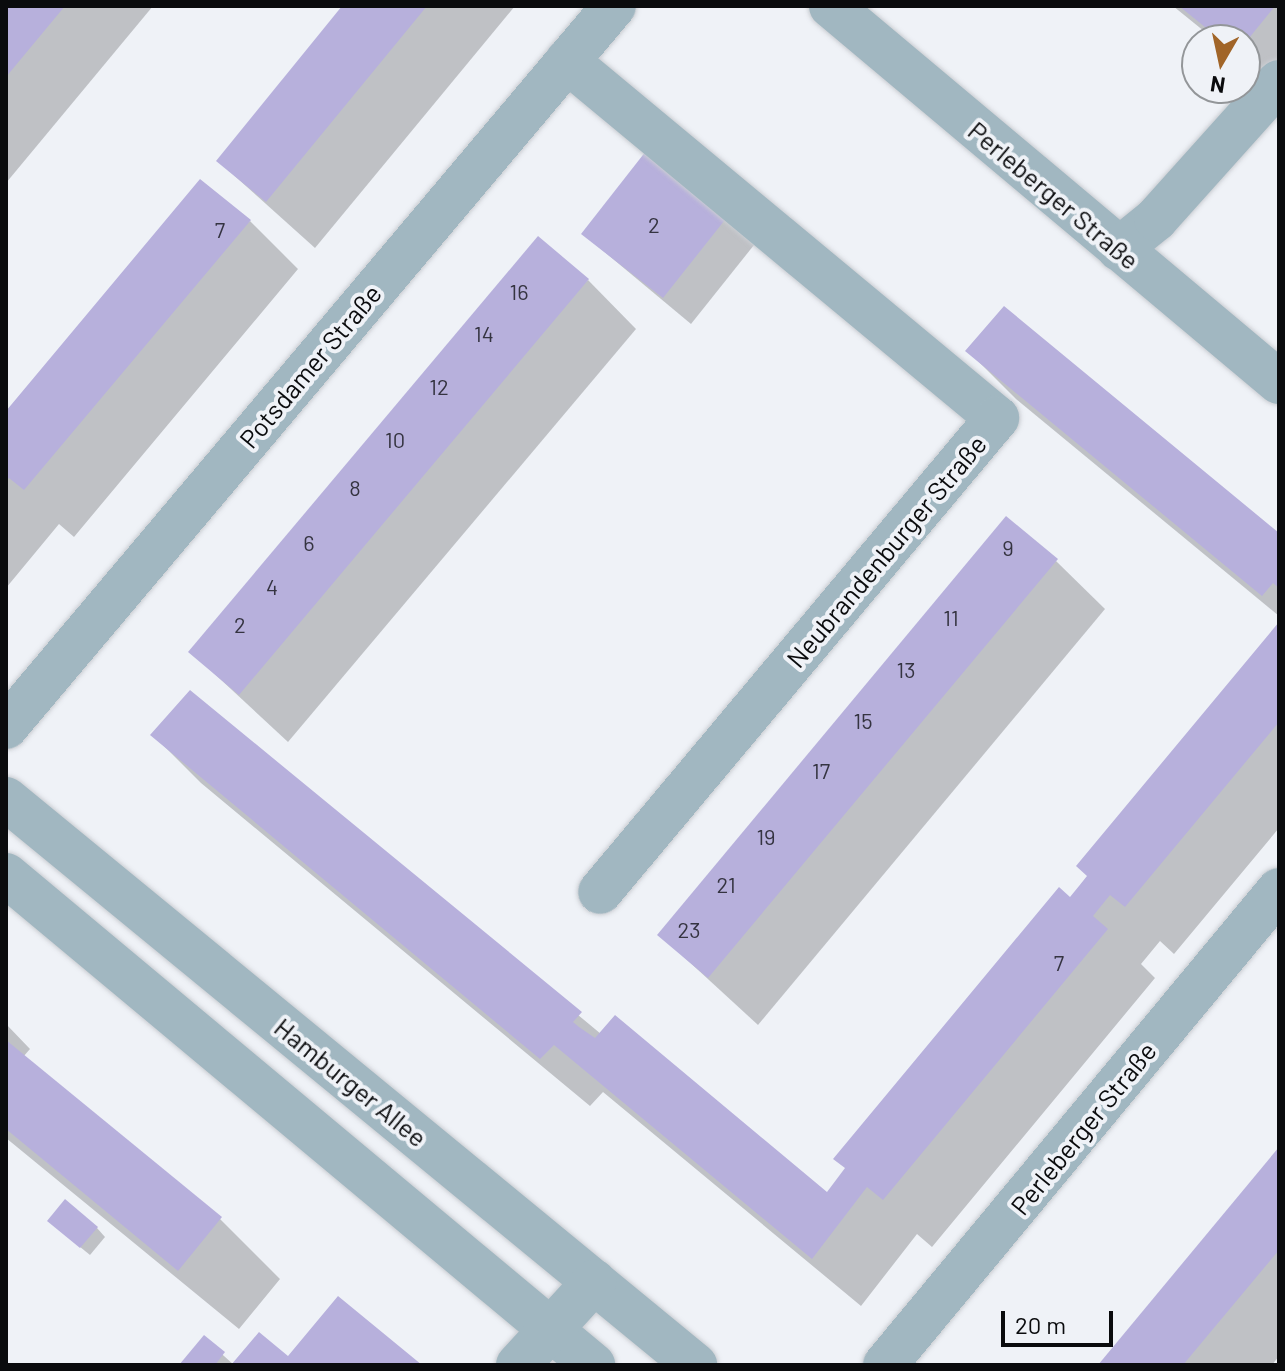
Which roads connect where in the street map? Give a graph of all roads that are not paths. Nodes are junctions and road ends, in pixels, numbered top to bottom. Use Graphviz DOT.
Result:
graph roads {
  1 [pos="614,6"];
  2 [pos="831,6"];
  3 [pos="567,61"];
  4 [pos="1279,82"];
  5 [pos="1119,249"];
  6 [pos="1279,382"];
  7 [pos="6,727"];
  8 [pos="6,799"];
  9 [pos="6,875"];
  10 [pos="1279,890"];
  11 [pos="600,892"];
  12 [pos="594,1282"];
  13 [pos="551,1329"];
  14 [pos="518,1365"];
  15 [pos="593,1365"];
  16 [pos="695,1365"];
  17 [pos="885,1365"];
  1 -- 3 [label="street, Potsdamer Straße"];
  2 -- 5 [label="street, Perleberger Straße"];
  3 -- 7 [label="street, Potsdamer Straße"];
  3 -- 11 [label="street, Neubrandenburger Straße"];
  4 -- 5 [label="street"];
  5 -- 6 [label="street, Perleberger Straße"];
  8 -- 12 [label="street, Hamburger Allee"];
  9 -- 13 [label="street"];
  10 -- 17 [label="street, Perleberger Straße"];
  12 -- 13 [label="street"];
  12 -- 16 [label="street, Hamburger Allee"];
  13 -- 14 [label="street"];
  13 -- 15 [label="street"];
}
